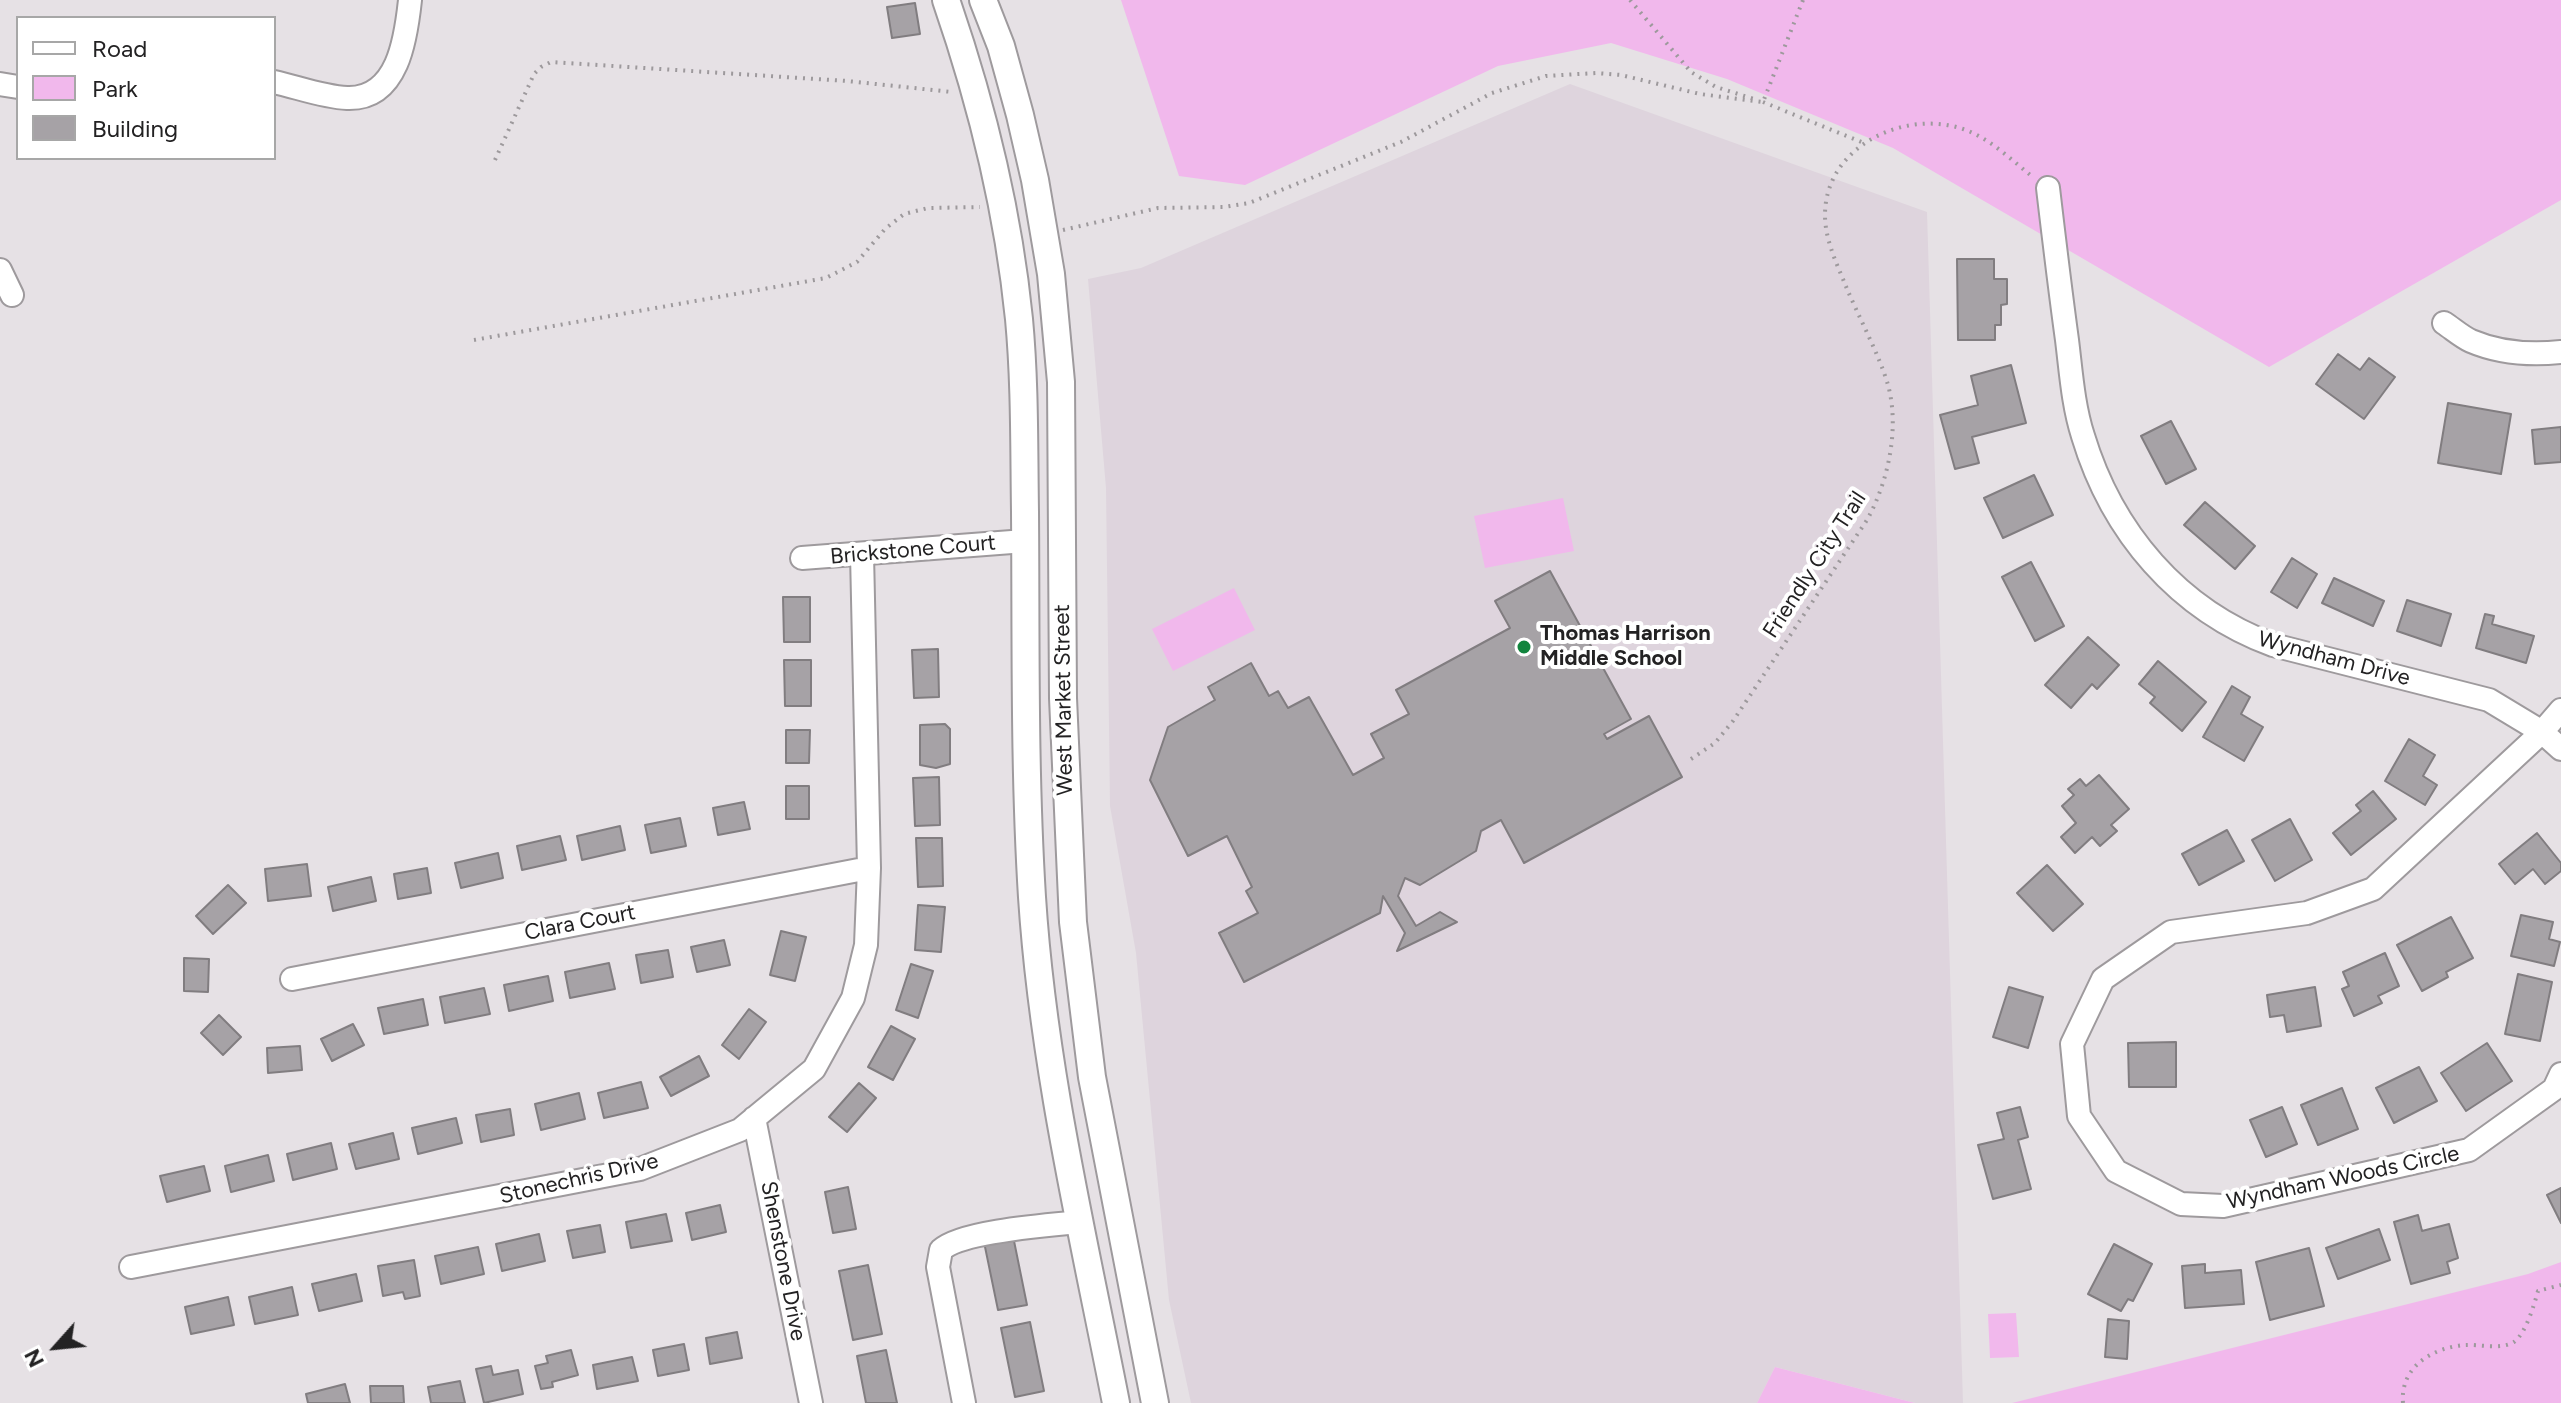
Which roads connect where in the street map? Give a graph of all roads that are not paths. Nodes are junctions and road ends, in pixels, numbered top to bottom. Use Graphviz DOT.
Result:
graph roads {
  1 [pos="410,0"];
  2 [pos="946,0"];
  3 [pos="983,0"];
  4 [pos="276,82"];
  5 [pos="2048,188"];
  6 [pos="0,270"];
  7 [pos="12,295"];
  8 [pos="2444,323"];
  9 [pos="2561,352"];
  10 [pos="1025,541"];
  11 [pos="862,554"];
  12 [pos="802,558"];
  13 [pos="2561,710"];
  14 [pos="2542,732"];
  15 [pos="2561,749"];
  16 [pos="869,868"];
  17 [pos="292,979"];
  18 [pos="2561,1074"];
  19 [pos="754,1118"];
  20 [pos="1080,1222"];
  21 [pos="131,1267"];
  22 [pos="811,1403"];
  23 [pos="964,1403"];
  24 [pos="1116,1403"];
  25 [pos="1155,1403"];
  1 -- 4 [label="street"];
  2 -- 10 [label="main road, West Market Street"];
  3 -- 25 [label="main road, West Market Street"];
  5 -- 14 [label="street, Wyndham Drive"];
  6 -- 7 [label="street"];
  8 -- 9 [label="street"];
  10 -- 11 [label="street, Brickstone Court"];
  10 -- 20 [label="main road, West Market Street"];
  11 -- 12 [label="street, Brickstone Court"];
  11 -- 16 [label="street, Stonechris Drive"];
  13 -- 14 [label="street, Wyndham Woods Circle"];
  14 -- 15 [label="street"];
  14 -- 18 [label="street, Wyndham Woods Circle"];
  16 -- 17 [label="street, Clara Court"];
  16 -- 19 [label="street, Stonechris Drive"];
  19 -- 21 [label="street, Stonechris Drive"];
  19 -- 22 [label="street, Shenstone Drive"];
  20 -- 23 [label="street"];
  20 -- 24 [label="main road, West Market Street"];
}
